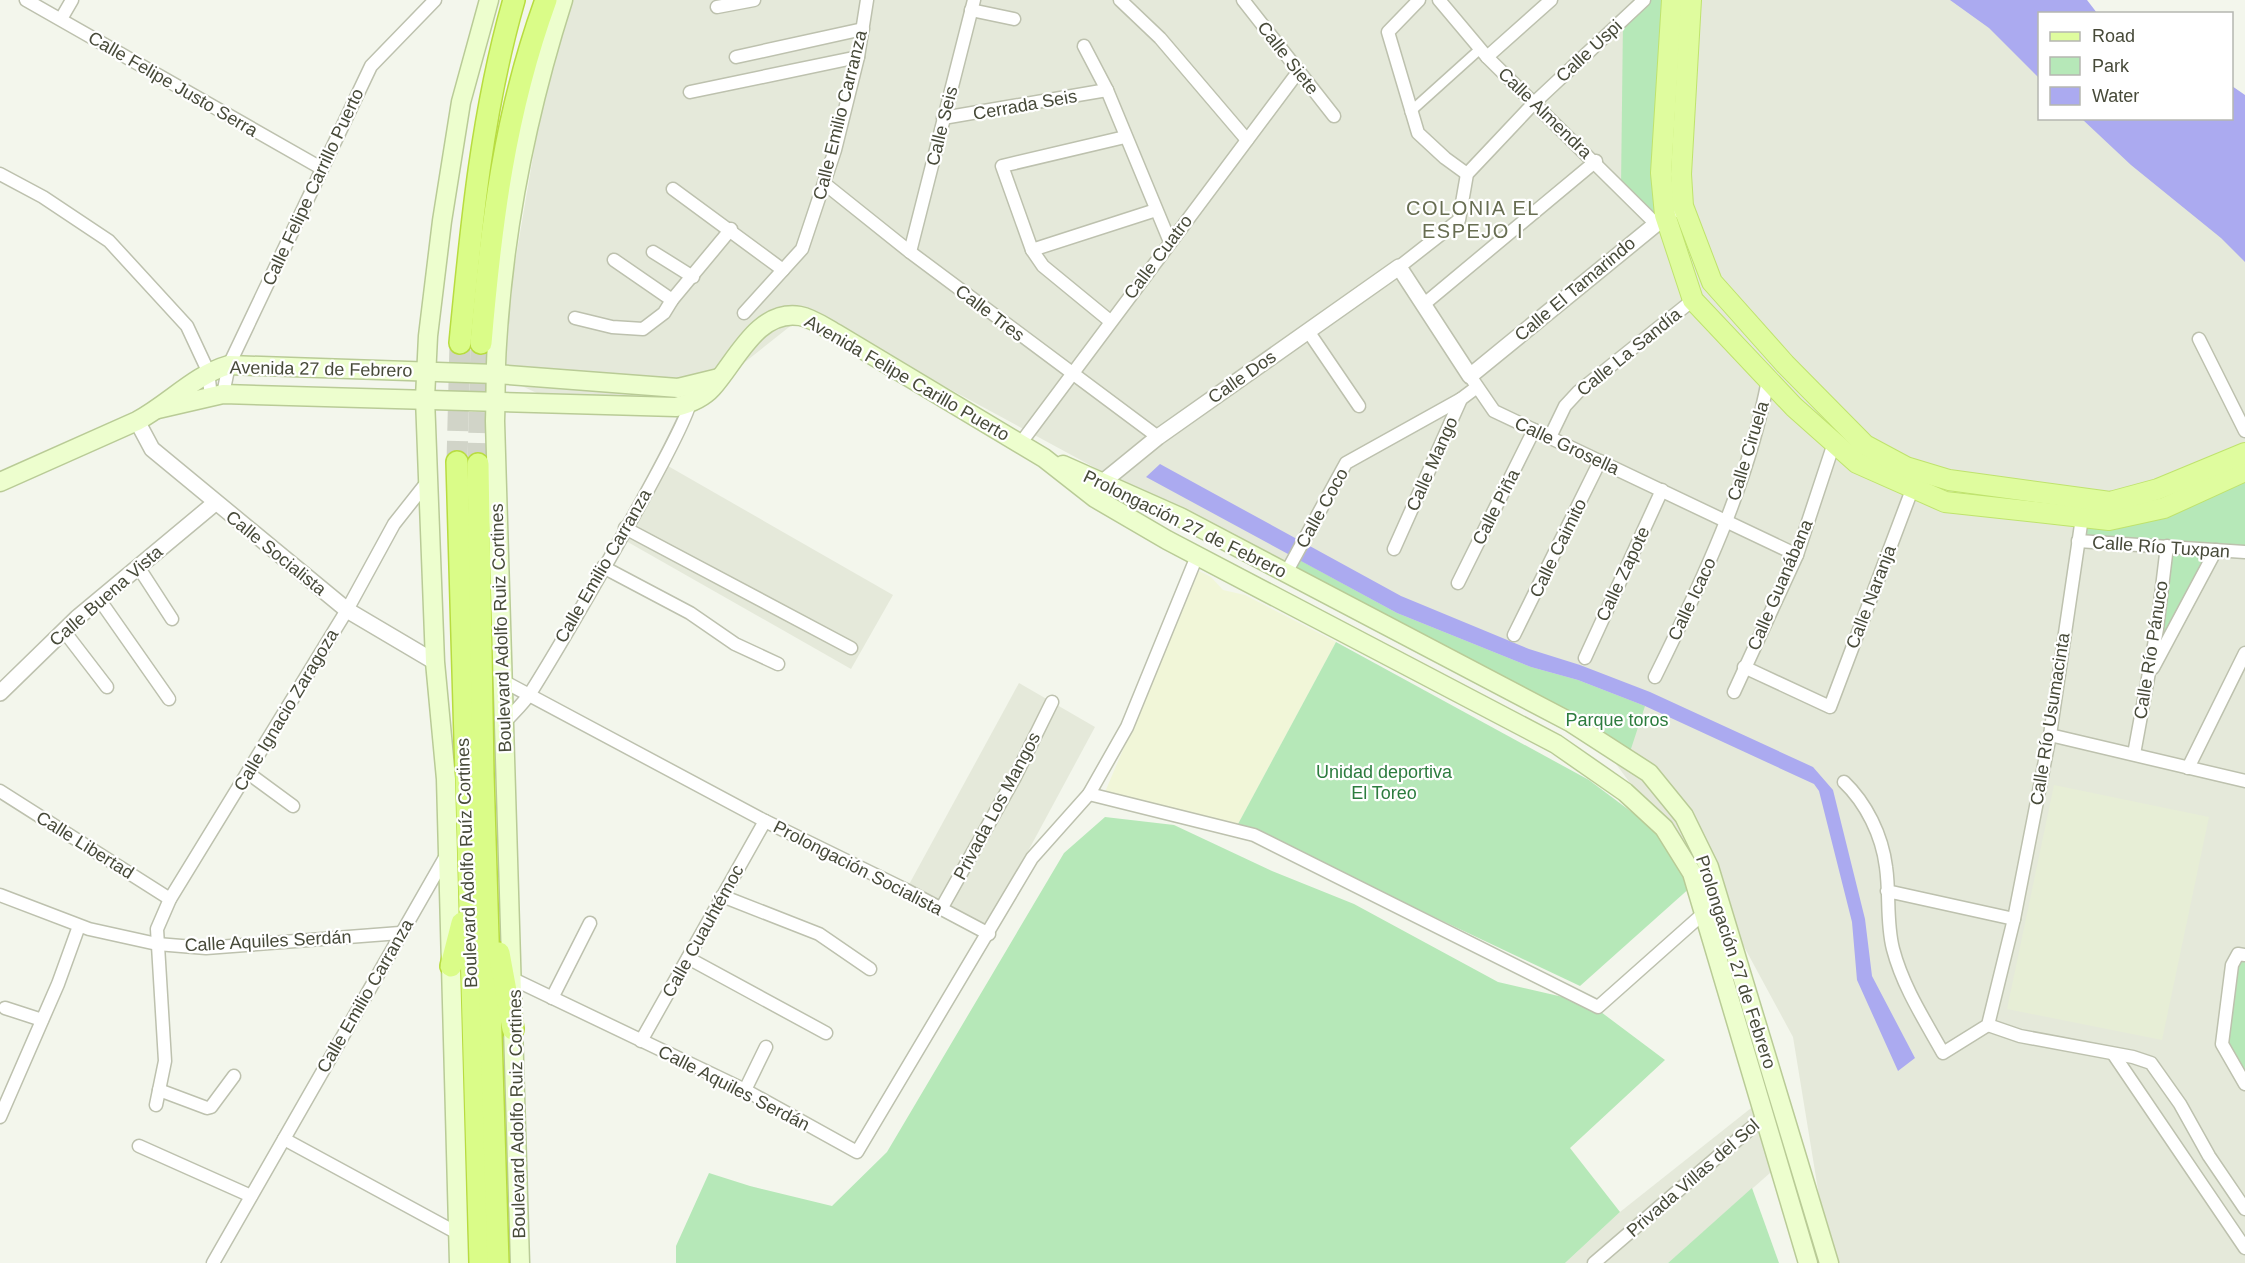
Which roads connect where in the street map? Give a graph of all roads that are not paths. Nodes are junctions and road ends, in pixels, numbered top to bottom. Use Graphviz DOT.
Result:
graph roads {
  1 [pos="26,0"];
  2 [pos="72,0"];
  3 [pos="435,0"];
  4 [pos="514,0"];
  5 [pos="546,0"];
  6 [pos="563,0"];
  7 [pos="754,0"];
  8 [pos="867,0"];
  9 [pos="1120,0"];
  10 [pos="1243,0"];
  11 [pos="1419,0"];
  12 [pos="1439,0"];
  13 [pos="1551,0"];
  14 [pos="1644,0"];
  15 [pos="1672,0"];
  16 [pos="1691,0"];
  17 [pos="487,1"];
  18 [pos="973,5"];
  19 [pos="717,7"];
  20 [pos="61,19"];
  21 [pos="1014,19"];
  22 [pos="863,29"];
  23 [pos="1084,46"];
  24 [pos="1483,53"];
  25 [pos="736,57"];
  26 [pos="858,57"];
  27 [pos="1298,72"];
  28 [pos="1107,90"];
  29 [pos="690,92"];
  30 [pos="1534,102"];
  31 [pos="1410,112"];
  32 [pos="1334,116"];
  33 [pos="943,118"];
  34 [pos="1125,137"];
  35 [pos="1247,140"];
  36 [pos="1596,161"];
  37 [pos="321,168"];
  38 [pos="0,174"];
  39 [pos="1467,174"];
  40 [pos="825,184"];
  41 [pos="673,189"];
  42 [pos="1156,210"];
  43 [pos="1668,215"];
  44 [pos="731,229"];
  45 [pos="1170,242"];
  46 [pos="1032,250"];
  47 [pos="653,252"];
  48 [pos="910,252"];
  49 [pos="614,261"];
  50 [pos="1399,267"];
  51 [pos="783,270"];
  52 [pos="693,277"];
  53 [pos="672,300"];
  54 [pos="1693,300"];
  55 [pos="1423,305"];
  56 [pos="744,313"];
  57 [pos="575,318"];
  58 [pos="1110,321"];
  59 [pos="1308,331"];
  60 [pos="2199,339"];
  61 [pos="229,365"];
  62 [pos="208,370"];
  63 [pos="426,370"];
  64 [pos="496,374"];
  65 [pos="1072,375"];
  66 [pos="1768,380"];
  67 [pos="1473,381"];
  68 [pos="691,394"];
  69 [pos="217,395"];
  70 [pos="425,398"];
  71 [pos="1461,399"];
  72 [pos="496,401"];
  73 [pos="1359,406"];
  74 [pos="158,410"];
  75 [pos="137,421"];
  76 [pos="1534,430"];
  77 [pos="2245,431"];
  78 [pos="1158,437"];
  79 [pos="1550,437"];
  80 [pos="1834,443"];
  81 [pos="1020,444"];
  82 [pos="2245,453"];
  83 [pos="1044,458"];
  84 [pos="1600,461"];
  85 [pos="457,462"];
  86 [pos="478,464"];
  87 [pos="2245,471"];
  88 [pos="428,481"];
  89 [pos="1104,481"];
  90 [pos="0,482"];
  91 [pos="1913,488"];
  92 [pos="1662,490"];
  93 [pos="1095,498"];
  94 [pos="2086,499"];
  95 [pos="215,503"];
  96 [pos="2081,518"];
  97 [pos="1726,521"];
  98 [pos="625,528"];
  99 [pos="2078,541"];
  100 [pos="2168,546"];
  101 [pos="1394,549"];
  102 [pos="2216,550"];
  103 [pos="2245,552"];
  104 [pos="1797,555"];
  105 [pos="1197,556"];
  106 [pos="603,567"];
  107 [pos="139,568"];
  108 [pos="1286,573"];
  109 [pos="1458,583"];
  110 [pos="99,599"];
  111 [pos="347,610"];
  112 [pos="172,619"];
  113 [pos="64,631"];
  114 [pos="1514,635"];
  115 [pos="851,648"];
  116 [pos="2245,653"];
  117 [pos="1585,658"];
  118 [pos="435,662"];
  119 [pos="778,664"];
  120 [pos="1744,667"];
  121 [pos="1655,677"];
  122 [pos="503,681"];
  123 [pos="2146,681"];
  124 [pos="107,687"];
  125 [pos="1734,692"];
  126 [pos="0,693"];
  127 [pos="530,694"];
  128 [pos="169,699"];
  129 [pos="1052,702"];
  130 [pos="504,723"];
  131 [pos="2050,735"];
  132 [pos="2134,754"];
  133 [pos="2188,768"];
  134 [pos="248,773"];
  135 [pos="2245,781"];
  136 [pos="1844,782"];
  137 [pos="0,791"];
  138 [pos="1089,794"];
  139 [pos="293,806"];
  140 [pos="765,821"];
  141 [pos="448,853"];
  142 [pos="1887,891"];
  143 [pos="478,892"];
  144 [pos="0,895"];
  145 [pos="722,896"];
  146 [pos="170,898"];
  147 [pos="941,909"];
  148 [pos="1705,912"];
  149 [pos="2014,919"];
  150 [pos="590,923"];
  151 [pos="79,926"];
  152 [pos="400,933"];
  153 [pos="989,934"];
  154 [pos="157,944"];
  155 [pos="2245,955"];
  156 [pos="688,958"];
  157 [pos="451,966"];
  158 [pos="870,969"];
  159 [pos="513,979"];
  160 [pos="552,998"];
  161 [pos="5,1008"];
  162 [pos="42,1020"];
  163 [pos="1988,1024"];
  164 [pos="513,1029"];
  165 [pos="826,1033"];
  166 [pos="641,1041"];
  167 [pos="766,1047"];
  168 [pos="2114,1055"];
  169 [pos="234,1076"];
  170 [pos="2245,1084"];
  171 [pos="159,1090"];
  172 [pos="745,1090"];
  173 [pos="156,1106"];
  174 [pos="0,1117"];
  175 [pos="1764,1117"];
  176 [pos="284,1138"];
  177 [pos="139,1146"];
  178 [pos="251,1196"];
  179 [pos="2245,1209"];
  180 [pos="459,1234"];
  181 [pos="2245,1248"];
  182 [pos="213,1263"];
  183 [pos="459,1263"];
  184 [pos="480,1263"];
  185 [pos="498,1263"];
  186 [pos="520,1263"];
  187 [pos="1594,1263"];
  188 [pos="1808,1263"];
  189 [pos="1829,1263"];
  1 -- 20 [label="street, Calle Felipe Justo Serra"];
  2 -- 20 [label="street"];
  3 -- 37 [label="street, Calle Felipe Carrillo Puerto"];
  4 -- 5 [label="highway"];
  6 -- 64 [label="main road, Boulevard Adolfo Ruiz Cortines"];
  7 -- 19 [label="street"];
  8 -- 22 [label="street, Calle Emilio Carranza"];
  9 -- 35 [label="street"];
  10 -- 27 [label="street, Calle Siete"];
  11 -- 31 [label="street"];
  12 -- 24 [label="street, Calle Almendra"];
  13 -- 24 [label="street"];
  14 -- 30 [label="street, Calle Uspi"];
  15 -- 43 [label="main road"];
  16 -- 43 [label="main road"];
  17 -- 63 [label="main road"];
  18 -- 21 [label="street"];
  18 -- 33 [label="street, Calle Seis"];
  20 -- 37 [label="street, Calle Felipe Justo Serra"];
  22 -- 25 [label="street"];
  22 -- 26 [label="street, Calle Emilio Carranza"];
  23 -- 28 [label="street"];
  24 -- 30 [label="street, Calle Almendra"];
  24 -- 31 [label="street"];
  26 -- 29 [label="street"];
  26 -- 40 [label="street, Calle Emilio Carranza"];
  27 -- 32 [label="street, Calle Siete"];
  27 -- 35 [label="street, Calle Cuatro"];
  28 -- 33 [label="street, Cerrada Seis"];
  28 -- 34 [label="street"];
  30 -- 36 [label="street, Calle Almendra"];
  30 -- 39 [label="street, Calle Uspi"];
  31 -- 39 [label="street"];
  33 -- 48 [label="street, Calle Seis"];
  34 -- 42 [label="street"];
  34 -- 46 [label="street"];
  35 -- 45 [label="street, Calle Cuatro"];
  36 -- 43 [label="street, Calle Almendra"];
  36 -- 55 [label="street"];
  37 -- 61 [label="street, Calle Felipe Carrillo Puerto"];
  38 -- 62 [label="street"];
  39 -- 50 [label="street"];
  40 -- 48 [label="street, Calle Tres"];
  40 -- 51 [label="street, Calle Emilio Carranza"];
  41 -- 44 [label="street"];
  42 -- 45 [label="street"];
  42 -- 46 [label="street"];
  43 -- 54 [label="main road"];
  43 -- 67 [label="street, Calle El Tamarindo"];
  43 -- 94 [label="main road"];
  44 -- 51 [label="street"];
  44 -- 52 [label="street"];
  45 -- 58 [label="street, Calle Cuatro"];
  46 -- 58 [label="street"];
  47 -- 52 [label="street"];
  48 -- 65 [label="street, Calle Tres"];
  49 -- 53 [label="street"];
  50 -- 55 [label="street, Calle Grosella"];
  50 -- 59 [label="street, Calle Dos"];
  51 -- 56 [label="street, Calle Emilio Carranza"];
  52 -- 53 [label="street"];
  53 -- 57 [label="street"];
  54 -- 66 [label="main road"];
  54 -- 79 [label="street, Calle La Sandía"];
  55 -- 67 [label="street, Calle Grosella"];
  58 -- 65 [label="street, Calle Cuatro"];
  59 -- 73 [label="street"];
  59 -- 78 [label="street, Calle Dos"];
  60 -- 77 [label="street"];
  61 -- 62 [label="main road, Avenida 27 de Febrero"];
  61 -- 63 [label="main road, Avenida 27 de Febrero"];
  61 -- 69 [label="street, Calle Felipe Carrillo Puerto"];
  62 -- 69 [label="street"];
  62 -- 74 [label="main road, Avenida 27 de Febrero"];
  63 -- 64 [label="main road, Avenida 27 de Febrero"];
  63 -- 70 [label="main road"];
  64 -- 68 [label="main road, Avenida Felipe Carillo Puerto"];
  64 -- 72 [label="main road, Boulevard Adolfo Ruiz Cortines"];
  65 -- 78 [label="street, Calle Tres"];
  65 -- 81 [label="street, Calle Cuatro"];
  66 -- 80 [label="main road"];
  66 -- 97 [label="street, Calle Ciruela"];
  67 -- 71 [label="street, Calle Mango"];
  67 -- 76 [label="street, Calle Grosella"];
  68 -- 72 [label="main road, Avenida Felipe Carillo Puerto"];
  68 -- 81 [label="main road, Avenida Felipe Carillo Puerto"];
  68 -- 98 [label="street, Calle Emilio Carranza"];
  69 -- 70 [label="main road, Avenida 27 de Febrero"];
  69 -- 74 [label="main road, Avenida 27 de Febrero"];
  70 -- 72 [label="main road, Avenida 27 de Febrero"];
  70 -- 88 [label="main road"];
  71 -- 101 [label="street, Calle Mango"];
  71 -- 108 [label="street, Calle Coco"];
  72 -- 122 [label="main road, Boulevard Adolfo Ruiz Cortines"];
  74 -- 75 [label="main road, Avenida 27 de Febrero"];
  75 -- 90 [label="main road, Avenida 27 de Febrero"];
  75 -- 95 [label="street, Calle Socialista"];
  76 -- 79 [label="street, Calle Grosella"];
  76 -- 109 [label="street, Calle Piña"];
  78 -- 89 [label="street, Calle Dos"];
  79 -- 84 [label="street, Calle Grosella"];
  80 -- 91 [label="main road"];
  80 -- 104 [label="street, Calle Guanábana"];
  81 -- 83 [label="main road, Avenida Felipe Carillo Puerto"];
  82 -- 94 [label="main road"];
  83 -- 89 [label="main road, Prolongación 27 de Febrero"];
  83 -- 93 [label="main road, Prolongación 27 de Febrero"];
  84 -- 92 [label="street, Calle Grosella"];
  84 -- 114 [label="street, Calle Caimito"];
  85 -- 143 [label="highway, Boulevard Adolfo Ruíz Cortines"];
  86 -- 143 [label="highway, Boulevard Adolfo Ruíz Cortines"];
  87 -- 96 [label="main road"];
  88 -- 111 [label="street, Calle Ignacio Zaragoza"];
  88 -- 118 [label="main road"];
  89 -- 93 [label="street, Calle Dos"];
  89 -- 108 [label="main road, Prolongación 27 de Febrero"];
  91 -- 96 [label="main road"];
  91 -- 120 [label="street, Calle Naranja"];
  92 -- 97 [label="street, Calle Grosella"];
  92 -- 117 [label="street, Calle Zapote"];
  93 -- 105 [label="main road, Prolongación 27 de Febrero"];
  94 -- 96 [label="street, Calle Río Usumacinta"];
  95 -- 107 [label="street, Calle Buena Vista"];
  95 -- 111 [label="street, Calle Socialista"];
  96 -- 99 [label="street, Calle Río Usumacinta"];
  97 -- 104 [label="street, Calle Grosella"];
  97 -- 121 [label="street, Calle Icaco"];
  98 -- 106 [label="street, Calle Emilio Carranza"];
  98 -- 115 [label="street"];
  99 -- 100 [label="street, Calle Río Tuxpan"];
  99 -- 131 [label="street, Calle Río Usumacinta"];
  100 -- 102 [label="street, Calle Río Tuxpan"];
  100 -- 123 [label="street, Calle Río Pánuco"];
  102 -- 103 [label="street, Calle Río Tuxpan"];
  102 -- 123 [label="street"];
  104 -- 120 [label="street, Calle Guanábana"];
  105 -- 138 [label="street"];
  105 -- 148 [label="main road, Prolongación 27 de Febrero"];
  106 -- 119 [label="street"];
  106 -- 127 [label="street, Calle Emilio Carranza"];
  107 -- 110 [label="street, Calle Buena Vista"];
  107 -- 112 [label="street"];
  108 -- 189 [label="main road, Prolongación 27 de Febrero"];
  110 -- 113 [label="street, Calle Buena Vista"];
  110 -- 128 [label="street"];
  111 -- 118 [label="street, Calle Socialista"];
  111 -- 134 [label="street, Calle Ignacio Zaragoza"];
  113 -- 124 [label="street"];
  113 -- 126 [label="street, Calle Buena Vista"];
  116 -- 133 [label="street"];
  118 -- 141 [label="main road"];
  120 -- 125 [label="street, Calle Guanábana"];
  122 -- 127 [label="street, Prolongación Socialista"];
  122 -- 130 [label="main road, Boulevard Adolfo Ruiz Cortines"];
  123 -- 132 [label="street, Calle Río Pánuco"];
  127 -- 130 [label="street, Calle Emilio Carranza"];
  127 -- 140 [label="street, Prolongación Socialista"];
  129 -- 147 [label="street, Privada Los Mangos"];
  130 -- 159 [label="main road, Boulevard Adolfo Ruiz Cortines"];
  131 -- 132 [label="street"];
  131 -- 149 [label="street, Calle Río Usumacinta"];
  132 -- 133 [label="street"];
  133 -- 135 [label="street"];
  134 -- 139 [label="street"];
  134 -- 146 [label="street, Calle Ignacio Zaragoza"];
  136 -- 142 [label="street"];
  137 -- 146 [label="street, Calle Libertad"];
  138 -- 148 [label="street"];
  138 -- 153 [label="street"];
  140 -- 145 [label="street, Calle Cuauhtémoc"];
  140 -- 147 [label="street, Prolongación Socialista"];
  141 -- 152 [label="street, Calle Emilio Carranza"];
  141 -- 157 [label="main road"];
  142 -- 149 [label="street"];
  142 -- 163 [label="street"];
  143 -- 157 [label="highway"];
  143 -- 164 [label="highway"];
  143 -- 184 [label="highway, Boulevard Adolfo Ruíz Cortines"];
  143 -- 185 [label="highway, Boulevard Adolfo Ruíz Cortines"];
  144 -- 151 [label="street, Calle Aquiles Serdán"];
  145 -- 156 [label="street, Calle Cuauhtémoc"];
  145 -- 158 [label="street"];
  146 -- 154 [label="street, Calle Ignacio Zaragoza"];
  147 -- 153 [label="street, Prolongación Socialista"];
  148 -- 175 [label="main road, Prolongación 27 de Febrero"];
  149 -- 163 [label="street, Calle Río Usumacinta"];
  150 -- 160 [label="street"];
  151 -- 154 [label="street, Calle Aquiles Serdán"];
  151 -- 162 [label="street"];
  152 -- 154 [label="street, Calle Aquiles Serdán"];
  152 -- 176 [label="street, Calle Emilio Carranza"];
  153 -- 172 [label="street, Calle Aquiles Serdán"];
  154 -- 171 [label="street, Calle Ignacio Zaragoza"];
  155 -- 170 [label="street"];
  156 -- 165 [label="street"];
  156 -- 166 [label="street, Calle Cuauhtémoc"];
  157 -- 180 [label="main road"];
  159 -- 160 [label="street, Calle Aquiles Serdán"];
  159 -- 164 [label="main road, Boulevard Adolfo Ruiz Cortines"];
  160 -- 166 [label="street, Calle Aquiles Serdán"];
  161 -- 162 [label="street"];
  162 -- 174 [label="street"];
  163 -- 168 [label="street"];
  164 -- 186 [label="main road, Boulevard Adolfo Ruiz Cortines"];
  166 -- 172 [label="street, Calle Aquiles Serdán"];
  167 -- 172 [label="street"];
  168 -- 179 [label="street"];
  168 -- 181 [label="street"];
  169 -- 171 [label="street"];
  171 -- 173 [label="street, Calle Ignacio Zaragoza"];
  175 -- 187 [label="street, Privada Villas del Sol"];
  175 -- 188 [label="main road, Prolongación 27 de Febrero"];
  176 -- 178 [label="street, Calle Emilio Carranza"];
  176 -- 180 [label="street"];
  177 -- 178 [label="street"];
  178 -- 182 [label="street, Calle Emilio Carranza"];
  180 -- 183 [label="main road"];
}
